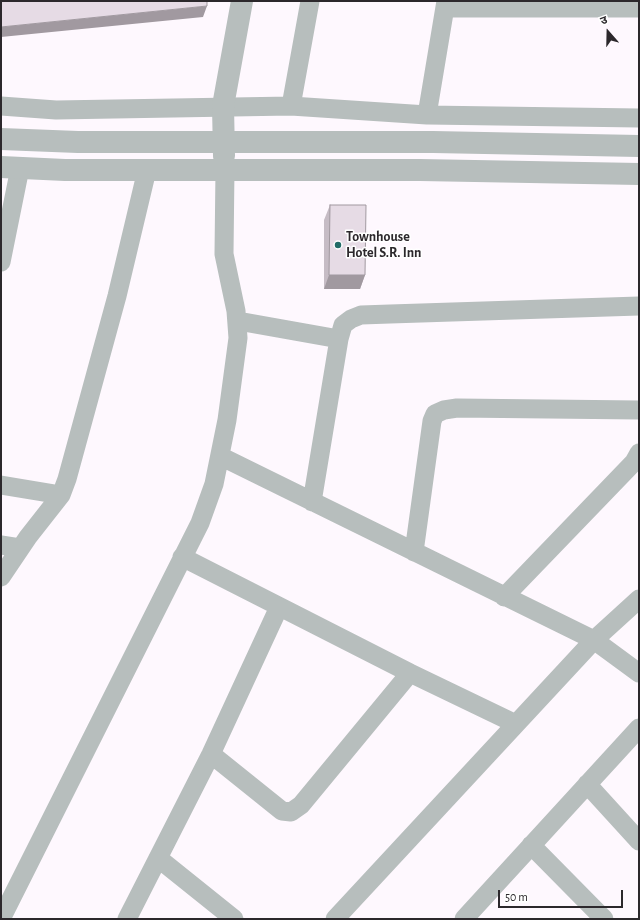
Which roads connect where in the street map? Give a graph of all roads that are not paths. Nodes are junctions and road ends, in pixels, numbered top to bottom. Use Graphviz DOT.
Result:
graph roads {
  1 [pos="242,1"];
  2 [pos="310,1"];
  3 [pos="446,4"];
  4 [pos="562,5"];
  5 [pos="639,8"];
  6 [pos="1,106"];
  7 [pos="223,106"];
  8 [pos="291,106"];
  9 [pos="427,115"];
  10 [pos="639,118"];
  11 [pos="1,139"];
  12 [pos="223,142"];
  13 [pos="639,146"];
  14 [pos="11,167"];
  15 [pos="225,169"];
  16 [pos="146,170"];
  17 [pos="639,174"];
  18 [pos="1,262"];
  19 [pos="639,306"];
  20 [pos="238,321"];
  21 [pos="339,339"];
  22 [pos="639,410"];
  23 [pos="639,453"];
  24 [pos="220,456"];
  25 [pos="1,485"];
  26 [pos="61,495"];
  27 [pos="312,502"];
  28 [pos="1,545"];
  29 [pos="20,548"];
  30 [pos="414,552"];
  31 [pos="182,557"];
  32 [pos="1,577"];
  33 [pos="504,597"];
  34 [pos="639,599"];
  35 [pos="278,607"];
  36 [pos="594,640"];
  37 [pos="410,673"];
  38 [pos="639,674"];
  39 [pos="516,724"];
  40 [pos="639,728"];
  41 [pos="211,754"];
  42 [pos="587,784"];
  43 [pos="639,841"];
  44 [pos="531,845"];
  45 [pos="158,858"];
  46 [pos="1,919"];
  47 [pos="127,919"];
  48 [pos="234,919"];
  49 [pos="336,919"];
  50 [pos="464,919"];
  51 [pos="604,919"];
  1 -- 7 [label="street"];
  2 -- 8 [label="street"];
  3 -- 4 [label="street"];
  3 -- 9 [label="street"];
  4 -- 5 [label="street"];
  6 -- 7 [label="street"];
  7 -- 8 [label="street"];
  7 -- 12 [label="street"];
  8 -- 9 [label="street"];
  9 -- 10 [label="street"];
  11 -- 12 [label="street"];
  12 -- 13 [label="street"];
  12 -- 15 [label="street"];
  14 -- 16 [label="street"];
  14 -- 18 [label="street"];
  15 -- 16 [label="street"];
  15 -- 17 [label="street"];
  15 -- 20 [label="street"];
  16 -- 26 [label="street"];
  19 -- 21 [label="street"];
  20 -- 21 [label="street"];
  20 -- 24 [label="street"];
  21 -- 27 [label="street"];
  22 -- 30 [label="street"];
  23 -- 33 [label="street"];
  24 -- 27 [label="street"];
  24 -- 31 [label="street"];
  25 -- 26 [label="street"];
  26 -- 29 [label="street"];
  27 -- 30 [label="street"];
  28 -- 29 [label="street"];
  29 -- 32 [label="street"];
  30 -- 33 [label="street"];
  31 -- 35 [label="street"];
  31 -- 46 [label="street"];
  33 -- 36 [label="street"];
  34 -- 36 [label="street"];
  35 -- 37 [label="street"];
  35 -- 41 [label="street"];
  36 -- 38 [label="street"];
  36 -- 39 [label="street"];
  37 -- 39 [label="street"];
  37 -- 41 [label="street"];
  39 -- 49 [label="street"];
  40 -- 42 [label="street"];
  41 -- 45 [label="street"];
  42 -- 43 [label="street"];
  42 -- 44 [label="street"];
  44 -- 50 [label="street"];
  44 -- 51 [label="street"];
  45 -- 47 [label="street"];
  45 -- 48 [label="street"];
}
